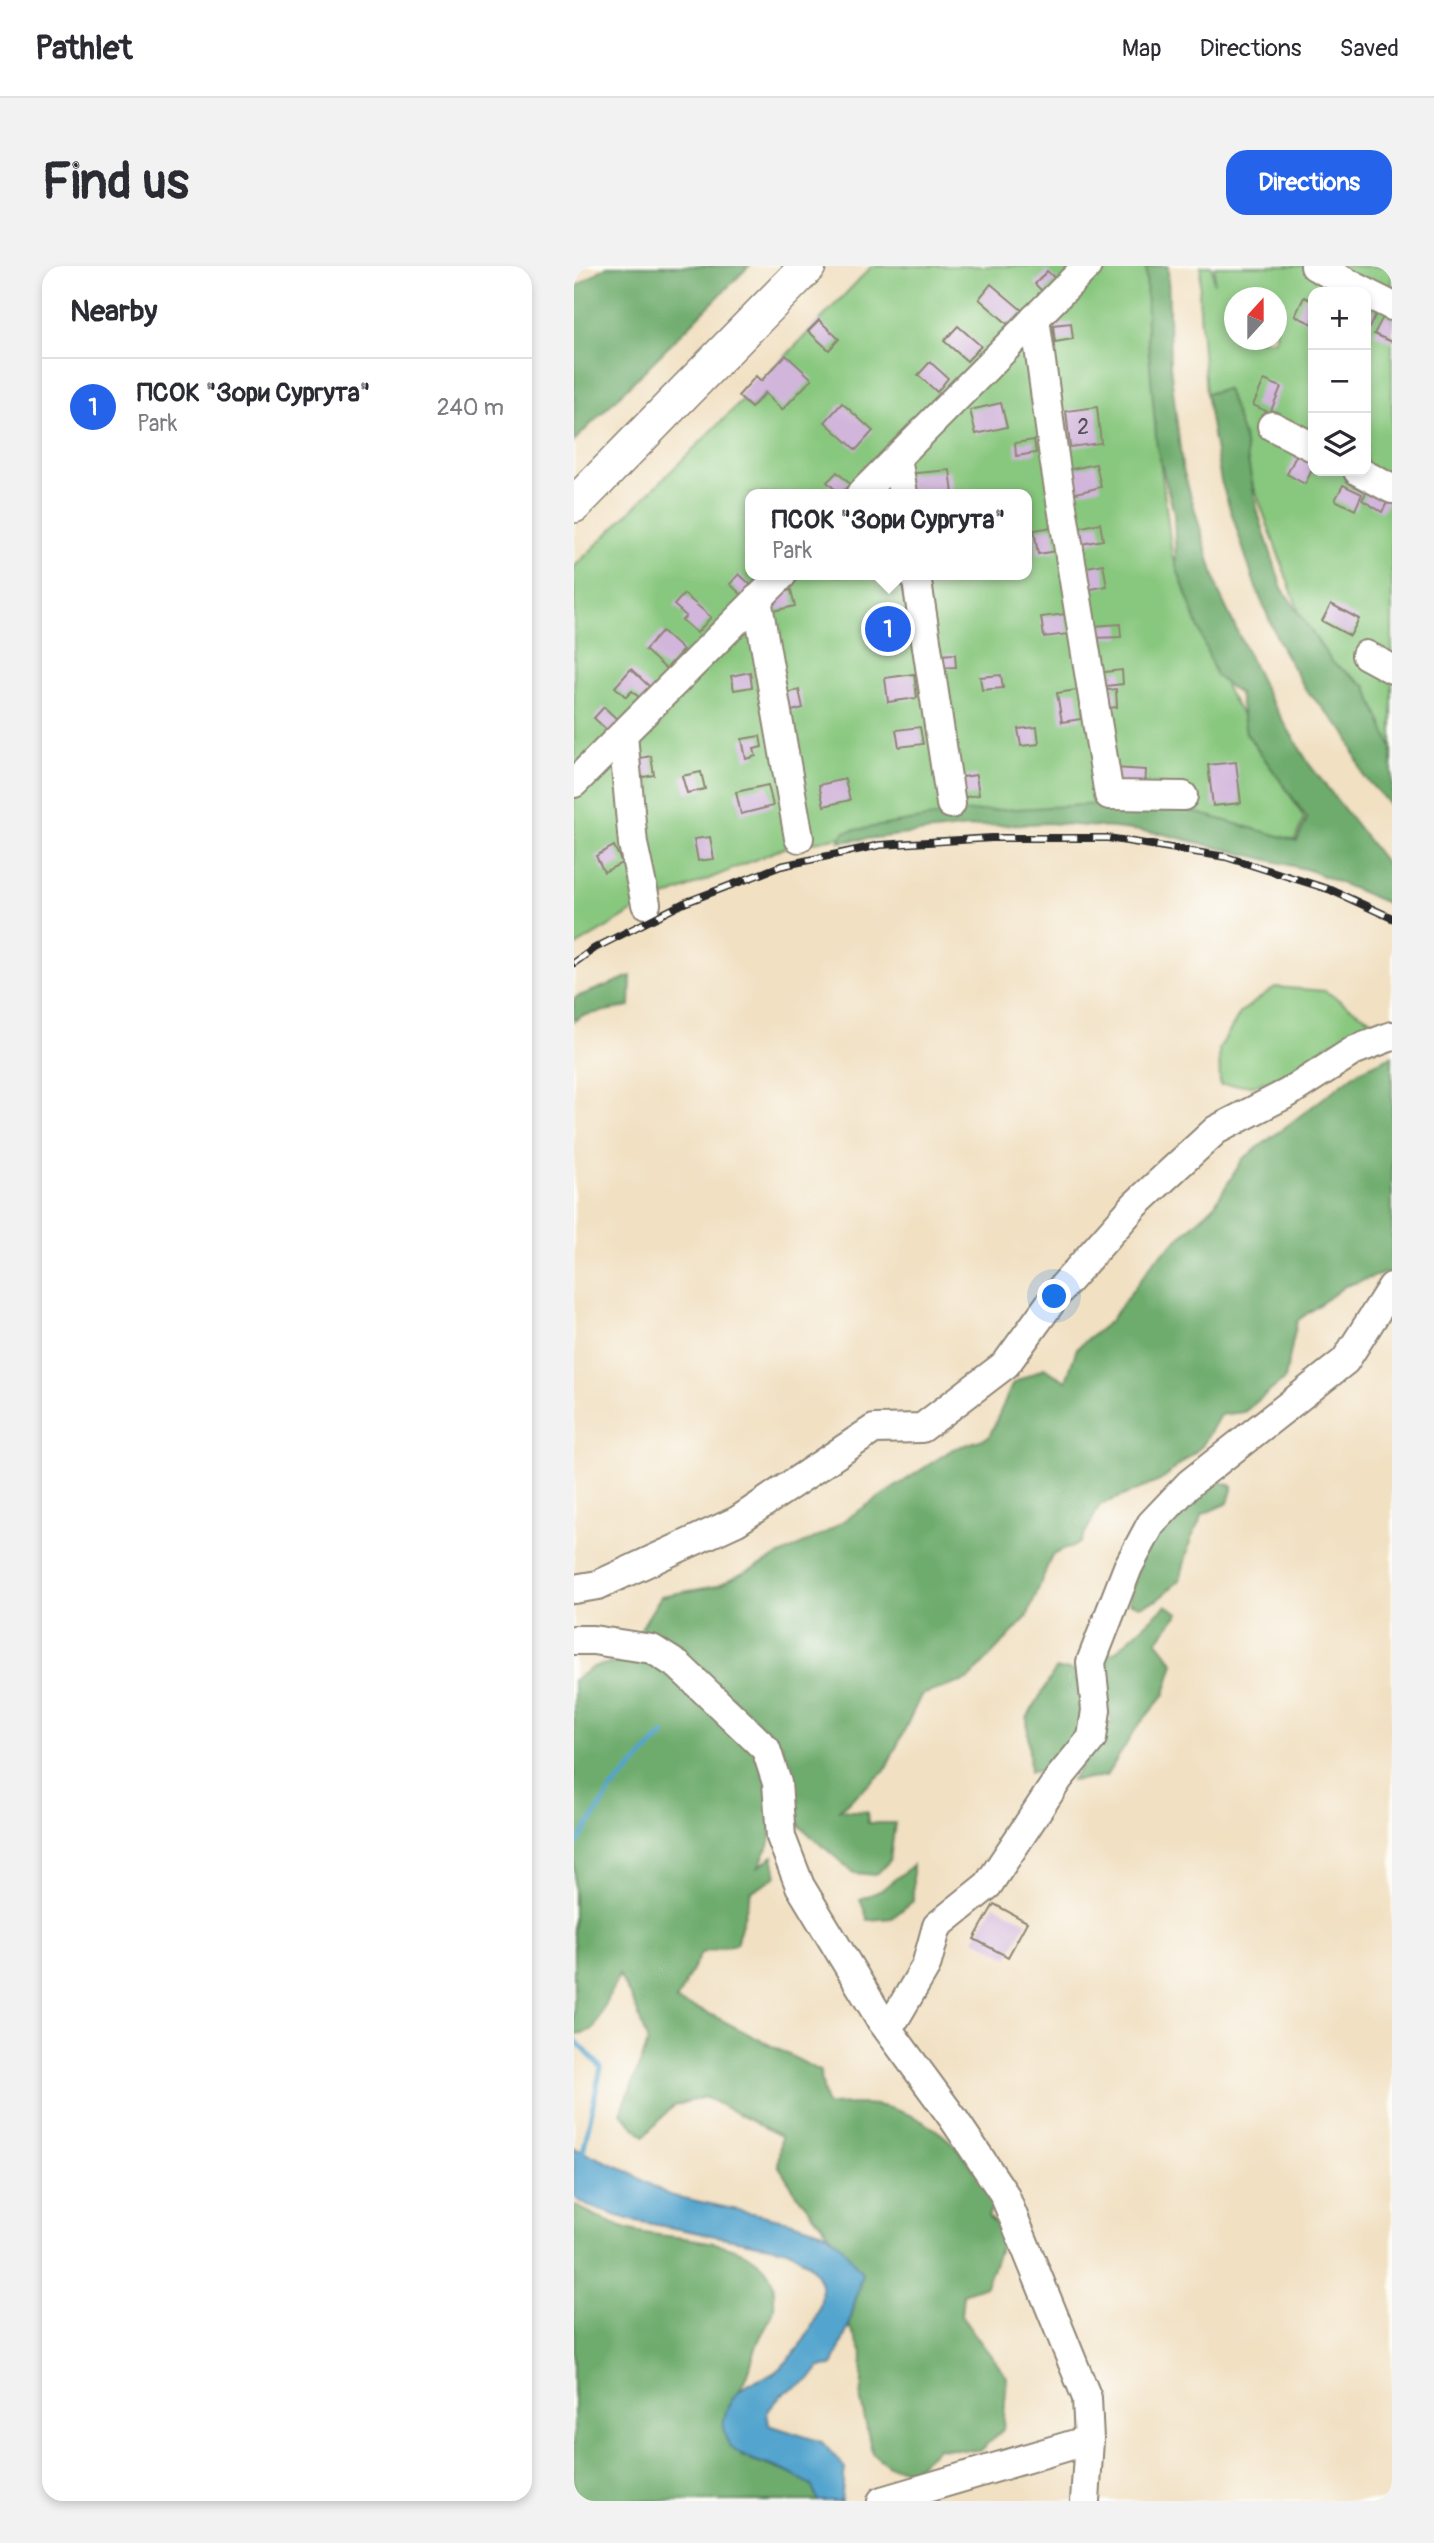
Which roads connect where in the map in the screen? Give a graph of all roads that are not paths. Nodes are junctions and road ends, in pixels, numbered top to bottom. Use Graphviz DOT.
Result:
graph roads {
  1 [pos="808,266"];
  2 [pos="1087,266"];
  3 [pos="1315,266"];
  4 [pos="1355,287"];
  5 [pos="1371,295"];
  6 [pos="1392,306"];
  7 [pos="1035,318"];
  8 [pos="1272,426"];
  9 [pos="1308,444"];
  10 [pos="897,458"];
  11 [pos="1367,476"];
  12 [pos="866,489"];
  13 [pos="902,489"];
  14 [pos="1392,489"];
  15 [pos="574,506"];
  16 [pos="777,580"];
  17 [pos="917,580"];
  18 [pos="757,600"];
  19 [pos="1366,655"];
  20 [pos="1392,669"];
  21 [pos="623,735"];
  22 [pos="574,783"];
  23 [pos="1183,796"];
  24 [pos="951,804"];
  25 [pos="799,838"];
  26 [pos="646,904"];
  27 [pos="1392,1036"];
  28 [pos="1392,1287"];
  29 [pos="574,1589"];
  30 [pos="574,1640"];
  31 [pos="881,2020"];
  32 [pos="1089,2440"];
  33 [pos="882,2501"];
  34 [pos="1085,2501"];
  1 -- 15 [label="main road"];
  2 -- 7 [label="street"];
  3 -- 4 [label="street"];
  5 -- 6 [label="street"];
  7 -- 10 [label="street"];
  7 -- 23 [label="street"];
  8 -- 9 [label="street"];
  10 -- 12 [label="street"];
  10 -- 13 [label="street"];
  11 -- 14 [label="street"];
  16 -- 18 [label="street"];
  17 -- 24 [label="street"];
  18 -- 21 [label="street"];
  18 -- 25 [label="street"];
  19 -- 20 [label="street"];
  21 -- 22 [label="street"];
  21 -- 26 [label="street"];
  27 -- 29 [label="street"];
  28 -- 31 [label="street"];
  30 -- 31 [label="street"];
  31 -- 32 [label="street"];
  32 -- 33 [label="street"];
  32 -- 34 [label="street"];
}
